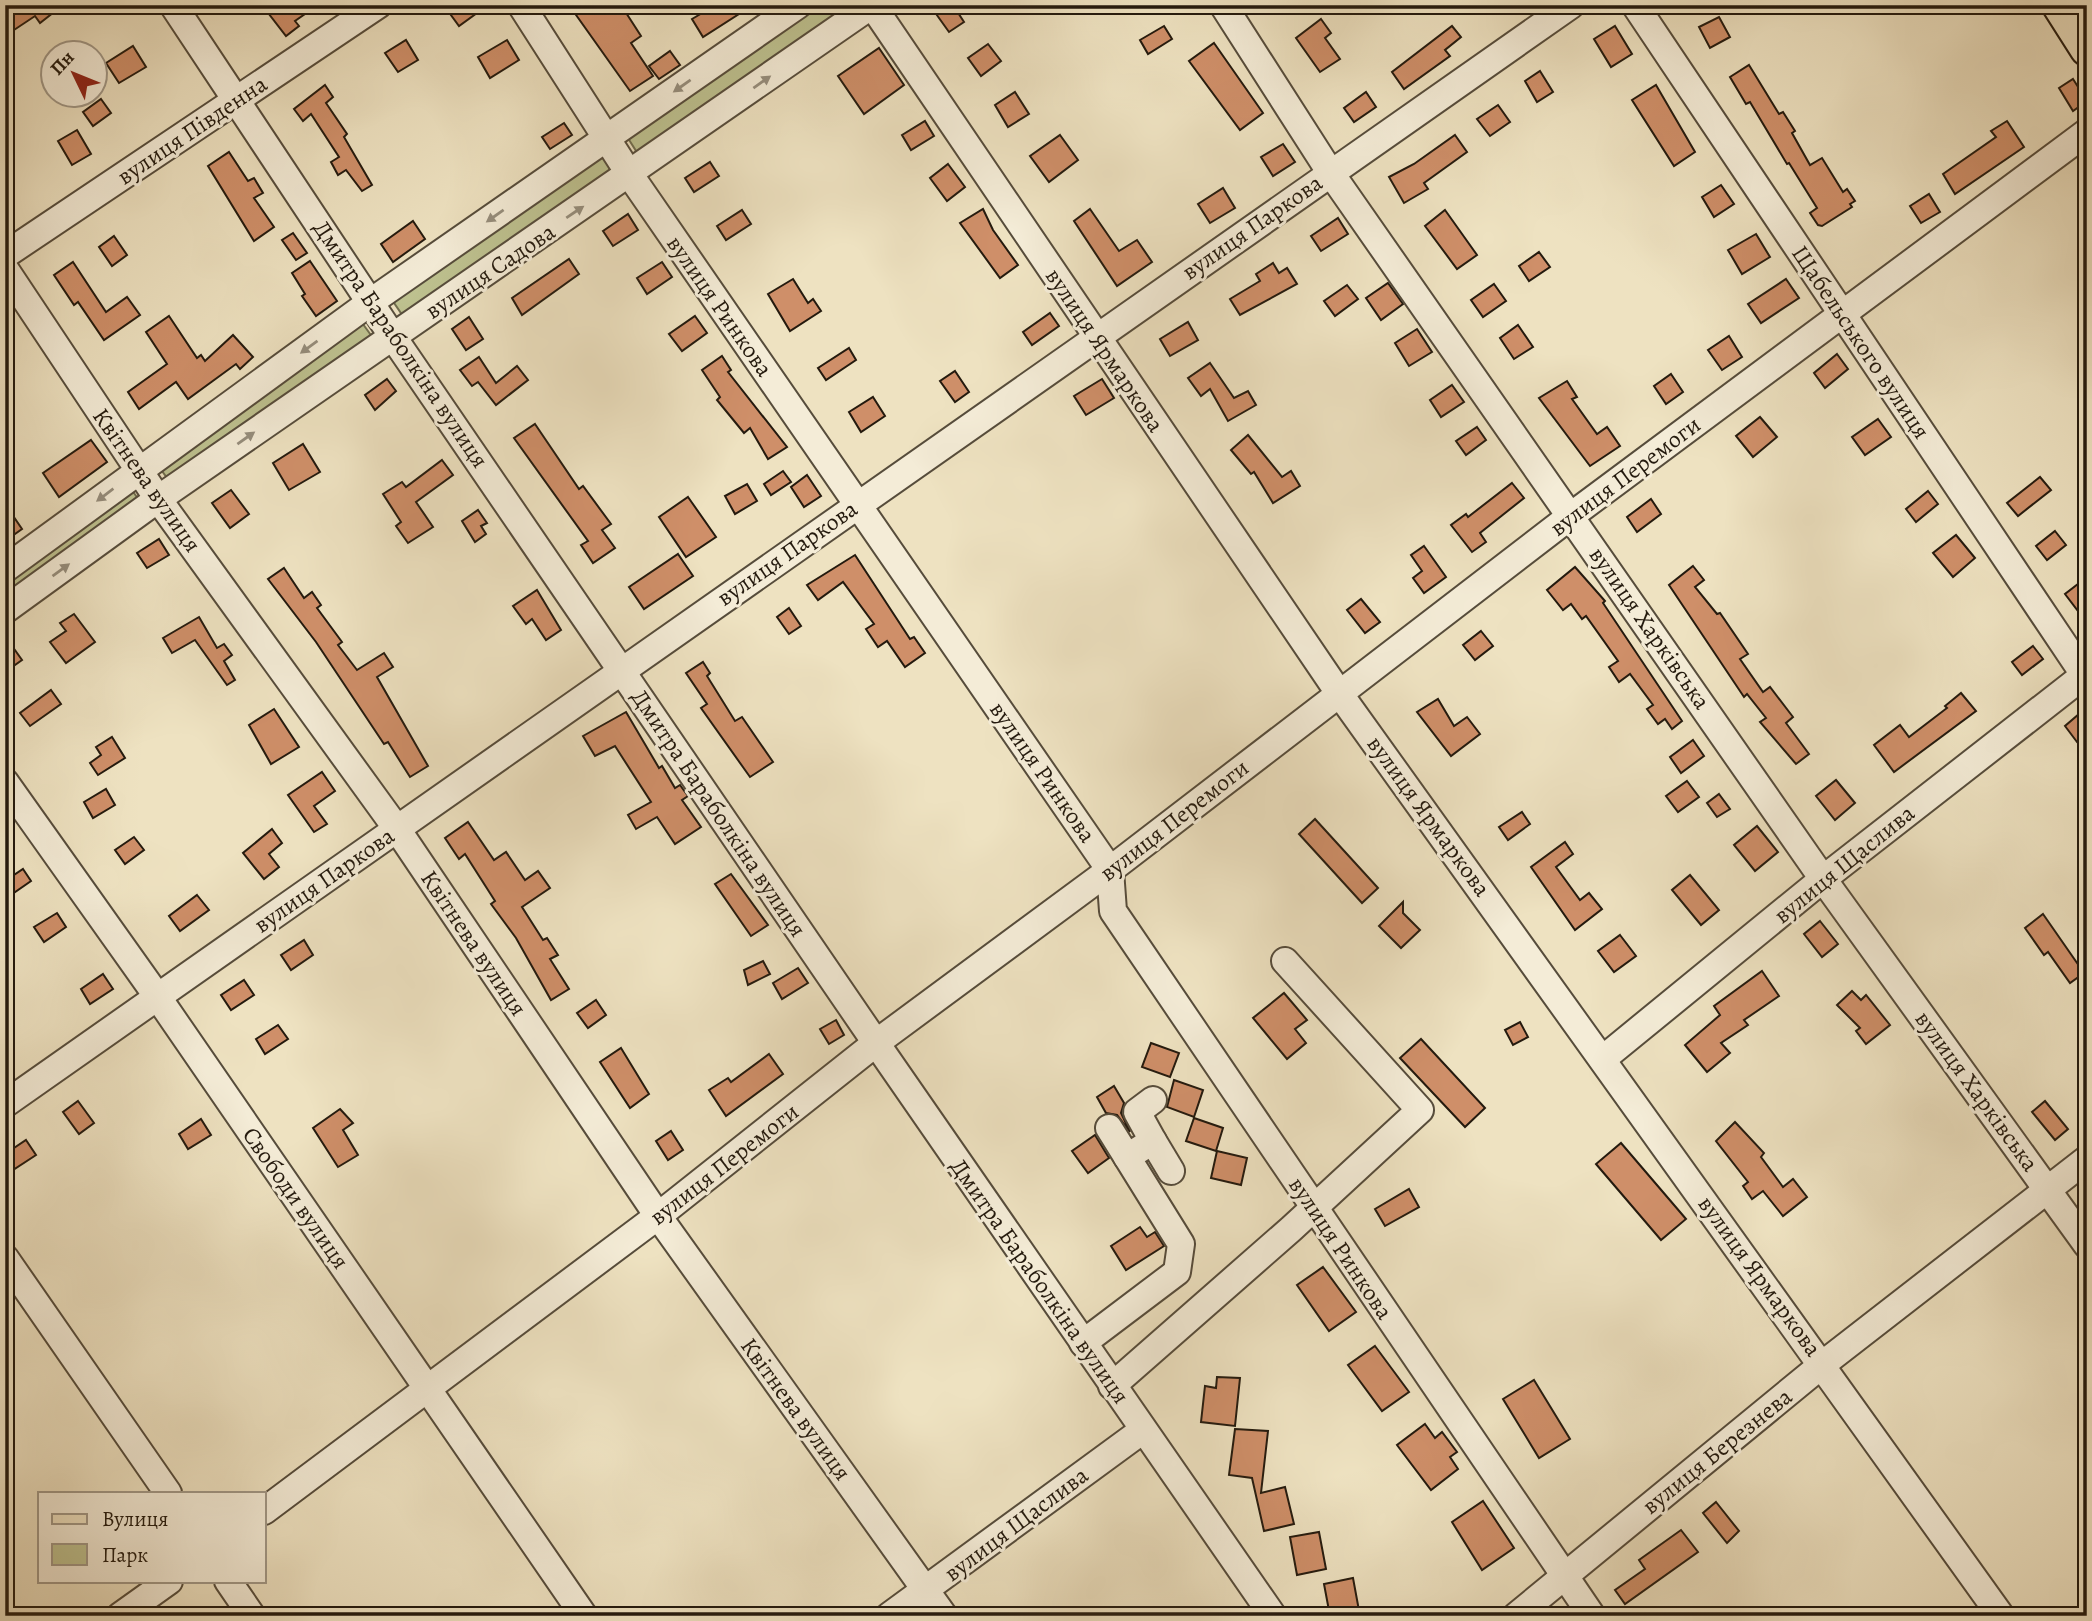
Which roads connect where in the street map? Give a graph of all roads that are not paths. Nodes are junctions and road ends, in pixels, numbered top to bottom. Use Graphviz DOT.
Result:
graph roads {
  1 [pos="173,5"];
  2 [pos="378,5"];
  3 [pos="521,5"];
  4 [pos="798,5"];
  5 [pos="872,5"];
  6 [pos="1223,5"];
  7 [pos="1572,5"];
  8 [pos="1635,5"];
  9 [pos="2059,5"];
  10 [pos="2087,49"];
  11 [pos="238,99"];
  12 [pos="2087,132"];
  13 [pos="606,139"];
  14 [pos="1330,172"];
  15 [pos="630,175"];
  16 [pos="5,255"];
  17 [pos="5,269"];
  18 [pos="372,301"];
  19 [pos="1843,314"];
  20 [pos="393,337"];
  21 [pos="1096,338"];
  22 [pos="139,471"];
  23 [pos="158,499"];
  24 [pos="858,504"];
  25 [pos="1572,515"];
  26 [pos="5,569"];
  27 [pos="5,610"];
  28 [pos="622,670"];
  29 [pos="2086,676"];
  30 [pos="1339,693"];
  31 [pos="5,782"];
  32 [pos="397,829"];
  33 [pos="1110,870"];
  34 [pos="1823,879"];
  35 [pos="1285,961"];
  36 [pos="157,996"];
  37 [pos="876,1043"];
  38 [pos="1604,1058"];
  39 [pos="1153,1100"];
  40 [pos="5,1104"];
  41 [pos="1109,1128"];
  42 [pos="1153,1141"];
  43 [pos="1127,1157"];
  44 [pos="2087,1159"];
  45 [pos="1171,1171"];
  46 [pos="2049,1190"];
  47 [pos="1314,1208"];
  48 [pos="658,1216"];
  49 [pos="2087,1245"];
  50 [pos="5,1258"];
  51 [pos="1083,1343"];
  52 [pos="1823,1364"];
  53 [pos="1112,1386"];
  54 [pos="427,1388"];
  55 [pos="1143,1430"];
  56 [pos="167,1492"];
  57 [pos="266,1509"];
  58 [pos="1563,1576"];
  59 [pos="168,1582"];
  60 [pos="229,1582"];
  61 [pos="926,1590"];
  62 [pos="120,1616"];
  63 [pos="252,1616"];
  64 [pos="584,1616"];
  65 [pos="889,1616"];
  66 [pos="944,1616"];
  67 [pos="1273,1616"];
  68 [pos="1516,1616"];
  69 [pos="1592,1616"];
  70 [pos="2001,1616"];
  1 -- 11 [label="street, Дмитра Бараболкіна вулиця"];
  2 -- 11 [label="street, вулиця Південна"];
  3 -- 13 [label="street, вулиця Ринкова"];
  4 -- 13 [label="street, вулиця Садова, one-way"];
  15 -- 5 [label="street, вулиця Садова, one-way"];
  5 -- 21 [label="street, вулиця Ярмаркова"];
  6 -- 14 [label="street, вулиця Харківська"];
  7 -- 14 [label="street, вулиця Паркова"];
  8 -- 19 [label="street, Щабельського вулиця"];
  9 -- 10 [label="main road"];
  11 -- 16 [label="street, вулиця Південна"];
  11 -- 18 [label="street, Дмитра Бараболкіна вулиця"];
  12 -- 19 [label="street, вулиця Перемоги"];
  13 -- 15 [label="street, вулиця Ринкова"];
  13 -- 18 [label="street, вулиця Садова, one-way"];
  14 -- 21 [label="street, вулиця Паркова"];
  14 -- 25 [label="street, вулиця Харківська"];
  20 -- 15 [label="street, вулиця Садова, one-way"];
  15 -- 24 [label="street, вулиця Ринкова"];
  17 -- 22 [label="street, Квітнева вулиця"];
  18 -- 20 [label="street, Дмитра Бараболкіна вулиця"];
  18 -- 22 [label="street, вулиця Садова, one-way"];
  19 -- 25 [label="street, вулиця Перемоги"];
  19 -- 29 [label="street, Щабельського вулиця"];
  23 -- 20 [label="street, вулиця Садова, one-way"];
  20 -- 28 [label="street, Дмитра Бараболкіна вулиця"];
  21 -- 24 [label="street, вулиця Паркова"];
  21 -- 30 [label="street, вулиця Ярмаркова"];
  22 -- 23 [label="street, Квітнева вулиця"];
  22 -- 26 [label="street, вулиця Садова, one-way"];
  27 -- 23 [label="street, вулиця Садова, one-way"];
  23 -- 32 [label="street, Квітнева вулиця"];
  24 -- 28 [label="street, вулиця Паркова"];
  24 -- 33 [label="street, вулиця Ринкова"];
  25 -- 30 [label="street, вулиця Перемоги"];
  25 -- 34 [label="street, вулиця Харківська"];
  28 -- 32 [label="street, вулиця Паркова"];
  28 -- 37 [label="street, Дмитра Бараболкіна вулиця"];
  29 -- 34 [label="street, вулиця Щаслива"];
  30 -- 33 [label="street, вулиця Перемоги"];
  30 -- 38 [label="street, вулиця Ярмаркова"];
  31 -- 36 [label="street, Свободи вулиця"];
  32 -- 36 [label="street, вулиця Паркова"];
  32 -- 48 [label="street, Квітнева вулиця"];
  33 -- 37 [label="street, вулиця Перемоги"];
  33 -- 47 [label="street, вулиця Ринкова"];
  34 -- 38 [label="street, вулиця Щаслива"];
  34 -- 46 [label="street, вулиця Харківська"];
  35 -- 47 [label="street"];
  36 -- 40 [label="street, вулиця Паркова"];
  36 -- 54 [label="street, Свободи вулиця"];
  37 -- 48 [label="street, вулиця Перемоги"];
  37 -- 51 [label="street, Дмитра Бараболкіна вулиця"];
  38 -- 52 [label="street, вулиця Ярмаркова"];
  39 -- 42 [label="street"];
  41 -- 43 [label="street"];
  42 -- 43 [label="street"];
  42 -- 45 [label="street"];
  43 -- 51 [label="street"];
  44 -- 46 [label="street, вулиця Березнева"];
  46 -- 49 [label="street, вулиця Харківська"];
  46 -- 52 [label="street, вулиця Березнева"];
  47 -- 53 [label="street"];
  47 -- 58 [label="street, вулиця Ринкова"];
  48 -- 54 [label="street, вулиця Перемоги"];
  48 -- 61 [label="street, Квітнева вулиця"];
  50 -- 56 [label="street"];
  51 -- 53 [label="street, Дмитра Бараболкіна вулиця"];
  52 -- 58 [label="street, вулиця Березнева"];
  52 -- 70 [label="street, вулиця Ярмаркова"];
  53 -- 55 [label="street, Дмитра Бараболкіна вулиця"];
  54 -- 57 [label="street, вулиця Перемоги"];
  54 -- 64 [label="street, Свободи вулиця"];
  55 -- 61 [label="street, вулиця Щаслива"];
  55 -- 67 [label="street, Дмитра Бараболкіна вулиця"];
  58 -- 68 [label="street, вулиця Березнева"];
  58 -- 69 [label="street, вулиця Ринкова"];
  59 -- 62 [label="street"];
  60 -- 63 [label="street"];
  61 -- 65 [label="street, вулиця Щаслива"];
  61 -- 66 [label="street, Квітнева вулиця"];
}
